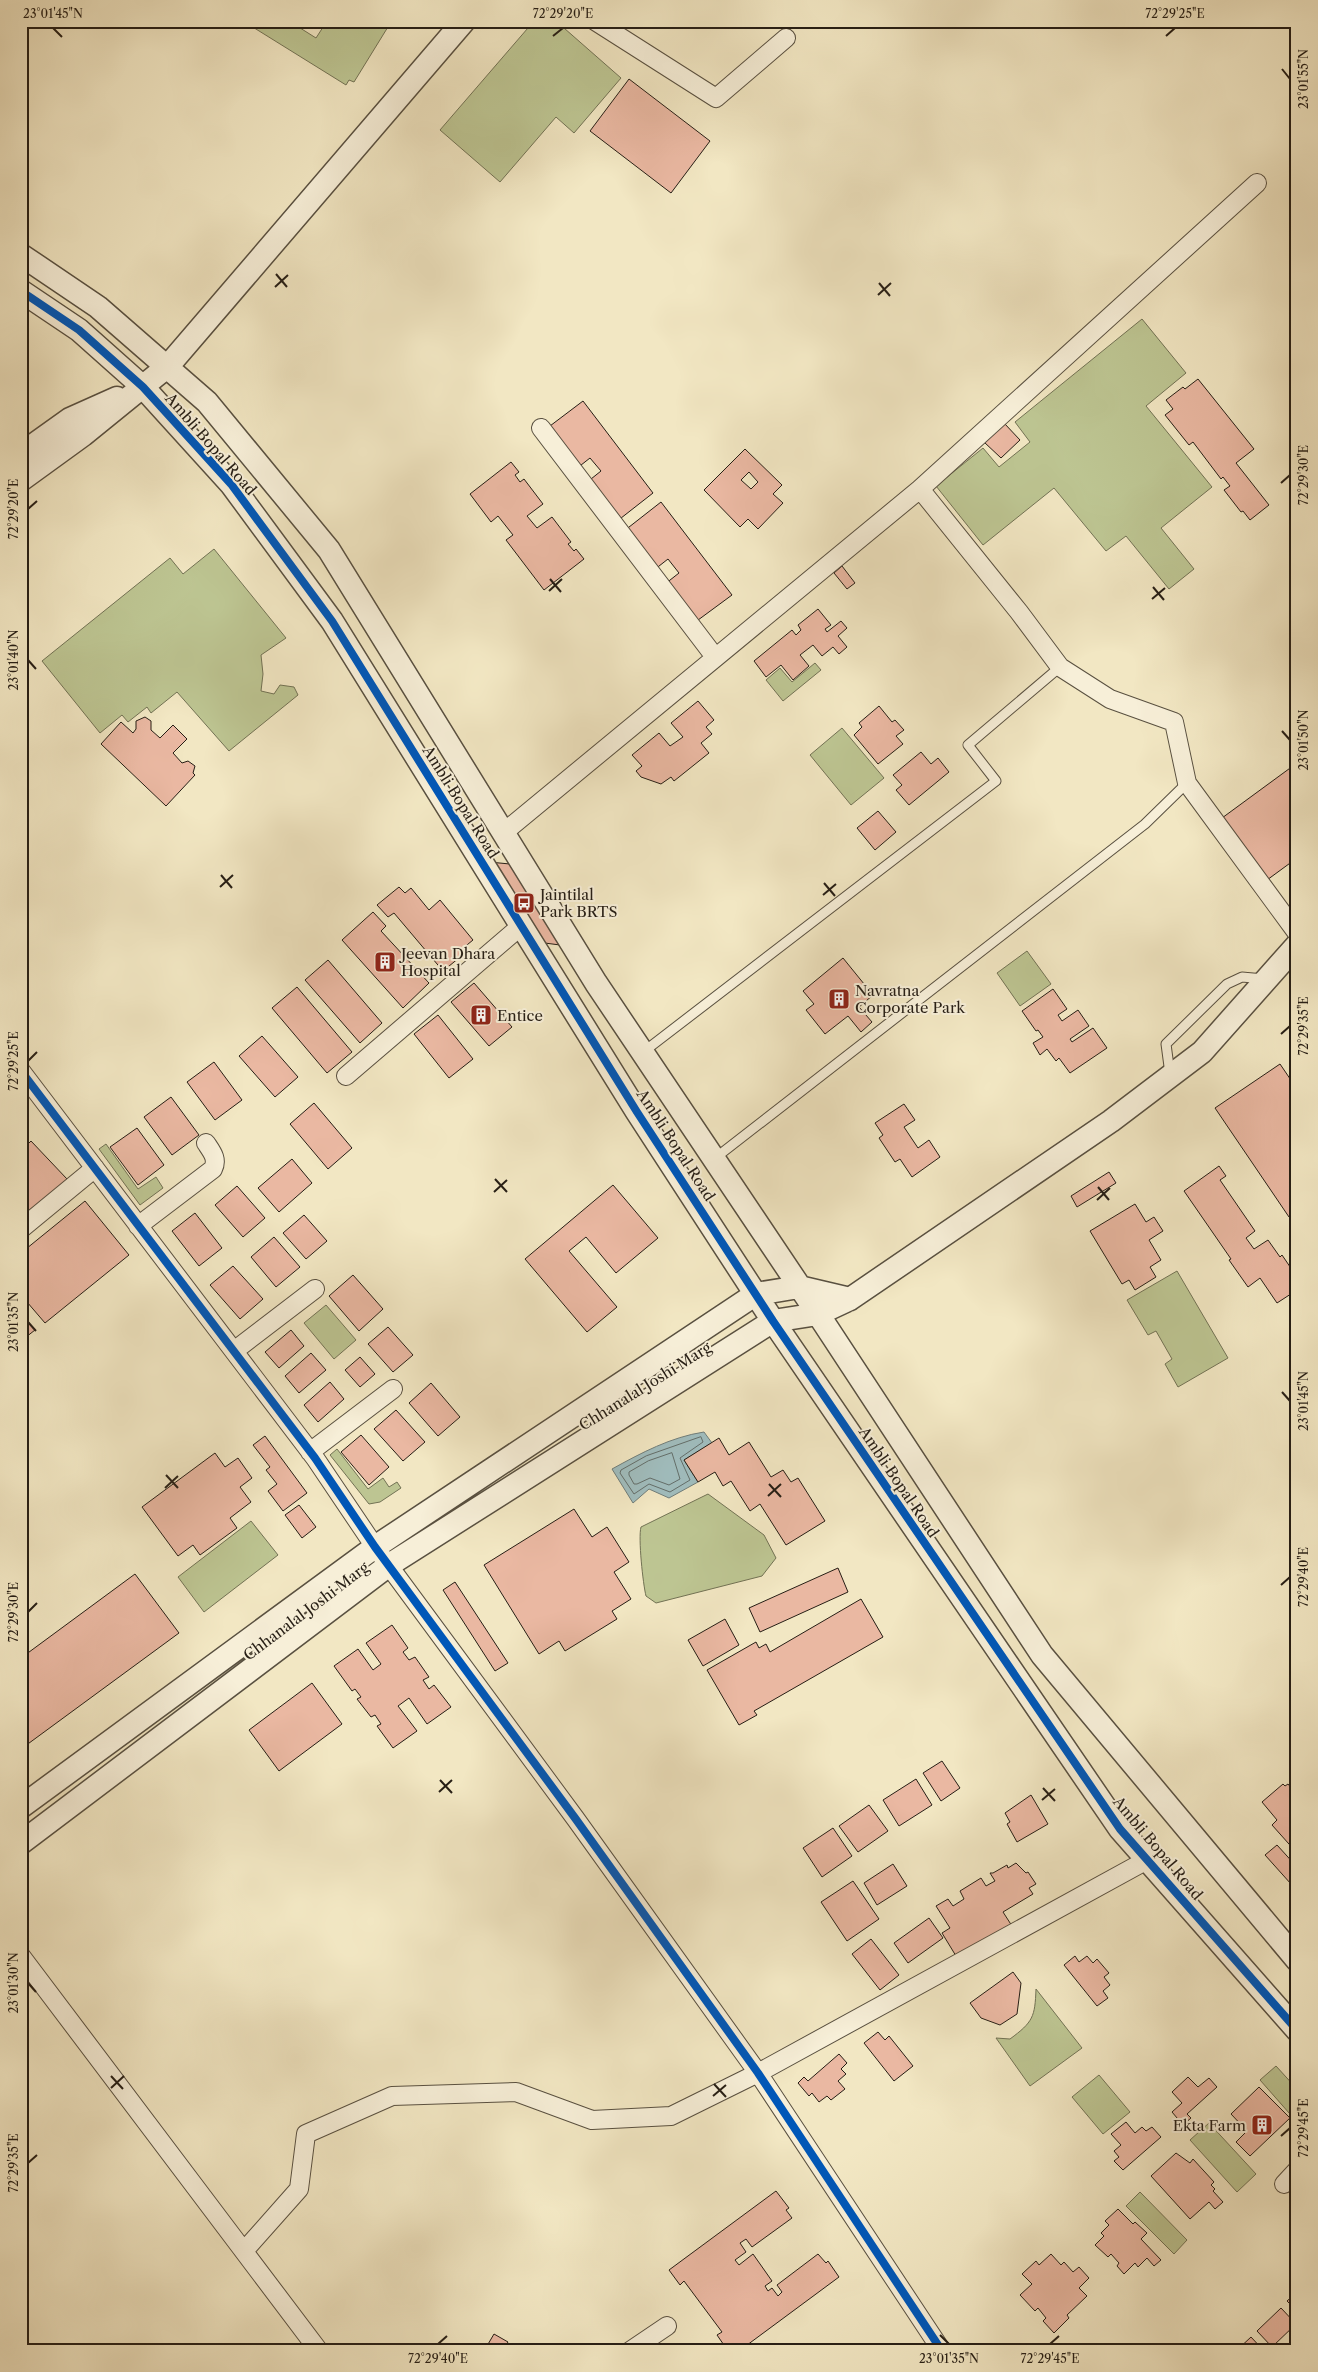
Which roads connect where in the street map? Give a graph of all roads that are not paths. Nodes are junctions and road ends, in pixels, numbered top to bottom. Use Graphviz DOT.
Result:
graph roads {
  1 [pos="464,21"];
  2 [pos="595,21"];
  3 [pos="786,38"];
  4 [pos="1257,183"];
  5 [pos="21,256"];
  6 [pos="21,291"];
  7 [pos="168,366"];
  8 [pos="143,387"];
  9 [pos="541,428"];
  10 [pos="21,454"];
  11 [pos="21,480"];
  12 [pos="920,489"];
  13 [pos="715,657"];
  14 [pos="1060,667"];
  15 [pos="1186,783"];
  16 [pos="504,833"];
  17 [pos="521,926"];
  18 [pos="1297,933"];
  19 [pos="1297,945"];
  20 [pos="1269,979"];
  21 [pos="642,1053"];
  22 [pos="21,1071"];
  23 [pos="346,1076"];
  24 [pos="1170,1076"];
  25 [pos="206,1143"];
  26 [pos="713,1159"];
  27 [pos="95,1168"];
  28 [pos="138,1226"];
  29 [pos="21,1229"];
  30 [pos="799,1287"];
  31 [pos="315,1289"];
  32 [pos="756,1294"];
  33 [pos="850,1299"];
  34 [pos="818,1314"];
  35 [pos="773,1322"];
  36 [pos="234,1351"];
  37 [pos="393,1389"];
  38 [pos="310,1452"];
  39 [pos="375,1547"];
  40 [pos="389,1565"];
  41 [pos="21,1807"];
  42 [pos="21,1843"];
  43 [pos="1147,1860"];
  44 [pos="21,1956"];
  45 [pos="1297,1960"];
  46 [pos="1297,2030"];
  47 [pos="758,2074"];
  48 [pos="1297,2170"];
  49 [pos="1284,2184"];
  50 [pos="244,2252"];
  51 [pos="667,2326"];
  52 [pos="319,2351"];
  53 [pos="630,2351"];
  54 [pos="942,2351"];
  1 -- 7 [label="street"];
  2 -- 3 [label="street"];
  4 -- 12 [label="street"];
  5 -- 7 [label="street, Ambli Bopal Road"];
  6 -- 8 [label="street, Ambli Bopal Road"];
  7 -- 8 [label="street"];
  7 -- 16 [label="street, Ambli Bopal Road"];
  8 -- 10 [label="street"];
  8 -- 11 [label="street"];
  8 -- 17 [label="street, Ambli Bopal Road"];
  9 -- 13 [label="street"];
  12 -- 13 [label="street"];
  12 -- 14 [label="street"];
  13 -- 16 [label="street"];
  14 -- 15 [label="street"];
  14 -- 21 [label="lane"];
  15 -- 18 [label="street"];
  15 -- 26 [label="lane"];
  16 -- 21 [label="street, Ambli Bopal Road"];
  17 -- 23 [label="street"];
  17 -- 32 [label="street, Ambli Bopal Road"];
  19 -- 20 [label="street"];
  20 -- 24 [label="street"];
  20 -- 24 [label="lane"];
  21 -- 26 [label="street, Ambli Bopal Road"];
  22 -- 27 [label="street"];
  24 -- 33 [label="street"];
  25 -- 28 [label="street"];
  26 -- 30 [label="street, Ambli Bopal Road"];
  27 -- 28 [label="street"];
  27 -- 29 [label="street"];
  28 -- 36 [label="street"];
  30 -- 32 [label="street"];
  30 -- 33 [label="street"];
  30 -- 34 [label="street, Ambli Bopal Road"];
  31 -- 36 [label="street"];
  32 -- 35 [label="street, Ambli Bopal Road"];
  32 -- 39 [label="street, Chhanalal Joshi Marg"];
  33 -- 34 [label="street"];
  34 -- 35 [label="street"];
  34 -- 45 [label="street, Ambli Bopal Road"];
  35 -- 40 [label="street, Chhanalal Joshi Marg"];
  35 -- 43 [label="street, Ambli Bopal Road"];
  36 -- 38 [label="street"];
  37 -- 38 [label="street"];
  38 -- 39 [label="street"];
  39 -- 40 [label="street"];
  39 -- 41 [label="street, Chhanalal Joshi Marg"];
  40 -- 42 [label="street, Chhanalal Joshi Marg"];
  40 -- 47 [label="street"];
  43 -- 46 [label="street, Ambli Bopal Road"];
  43 -- 47 [label="street"];
  44 -- 50 [label="street"];
  47 -- 50 [label="street"];
  47 -- 54 [label="street"];
  48 -- 49 [label="street"];
  50 -- 52 [label="street"];
  51 -- 53 [label="street"];
}
